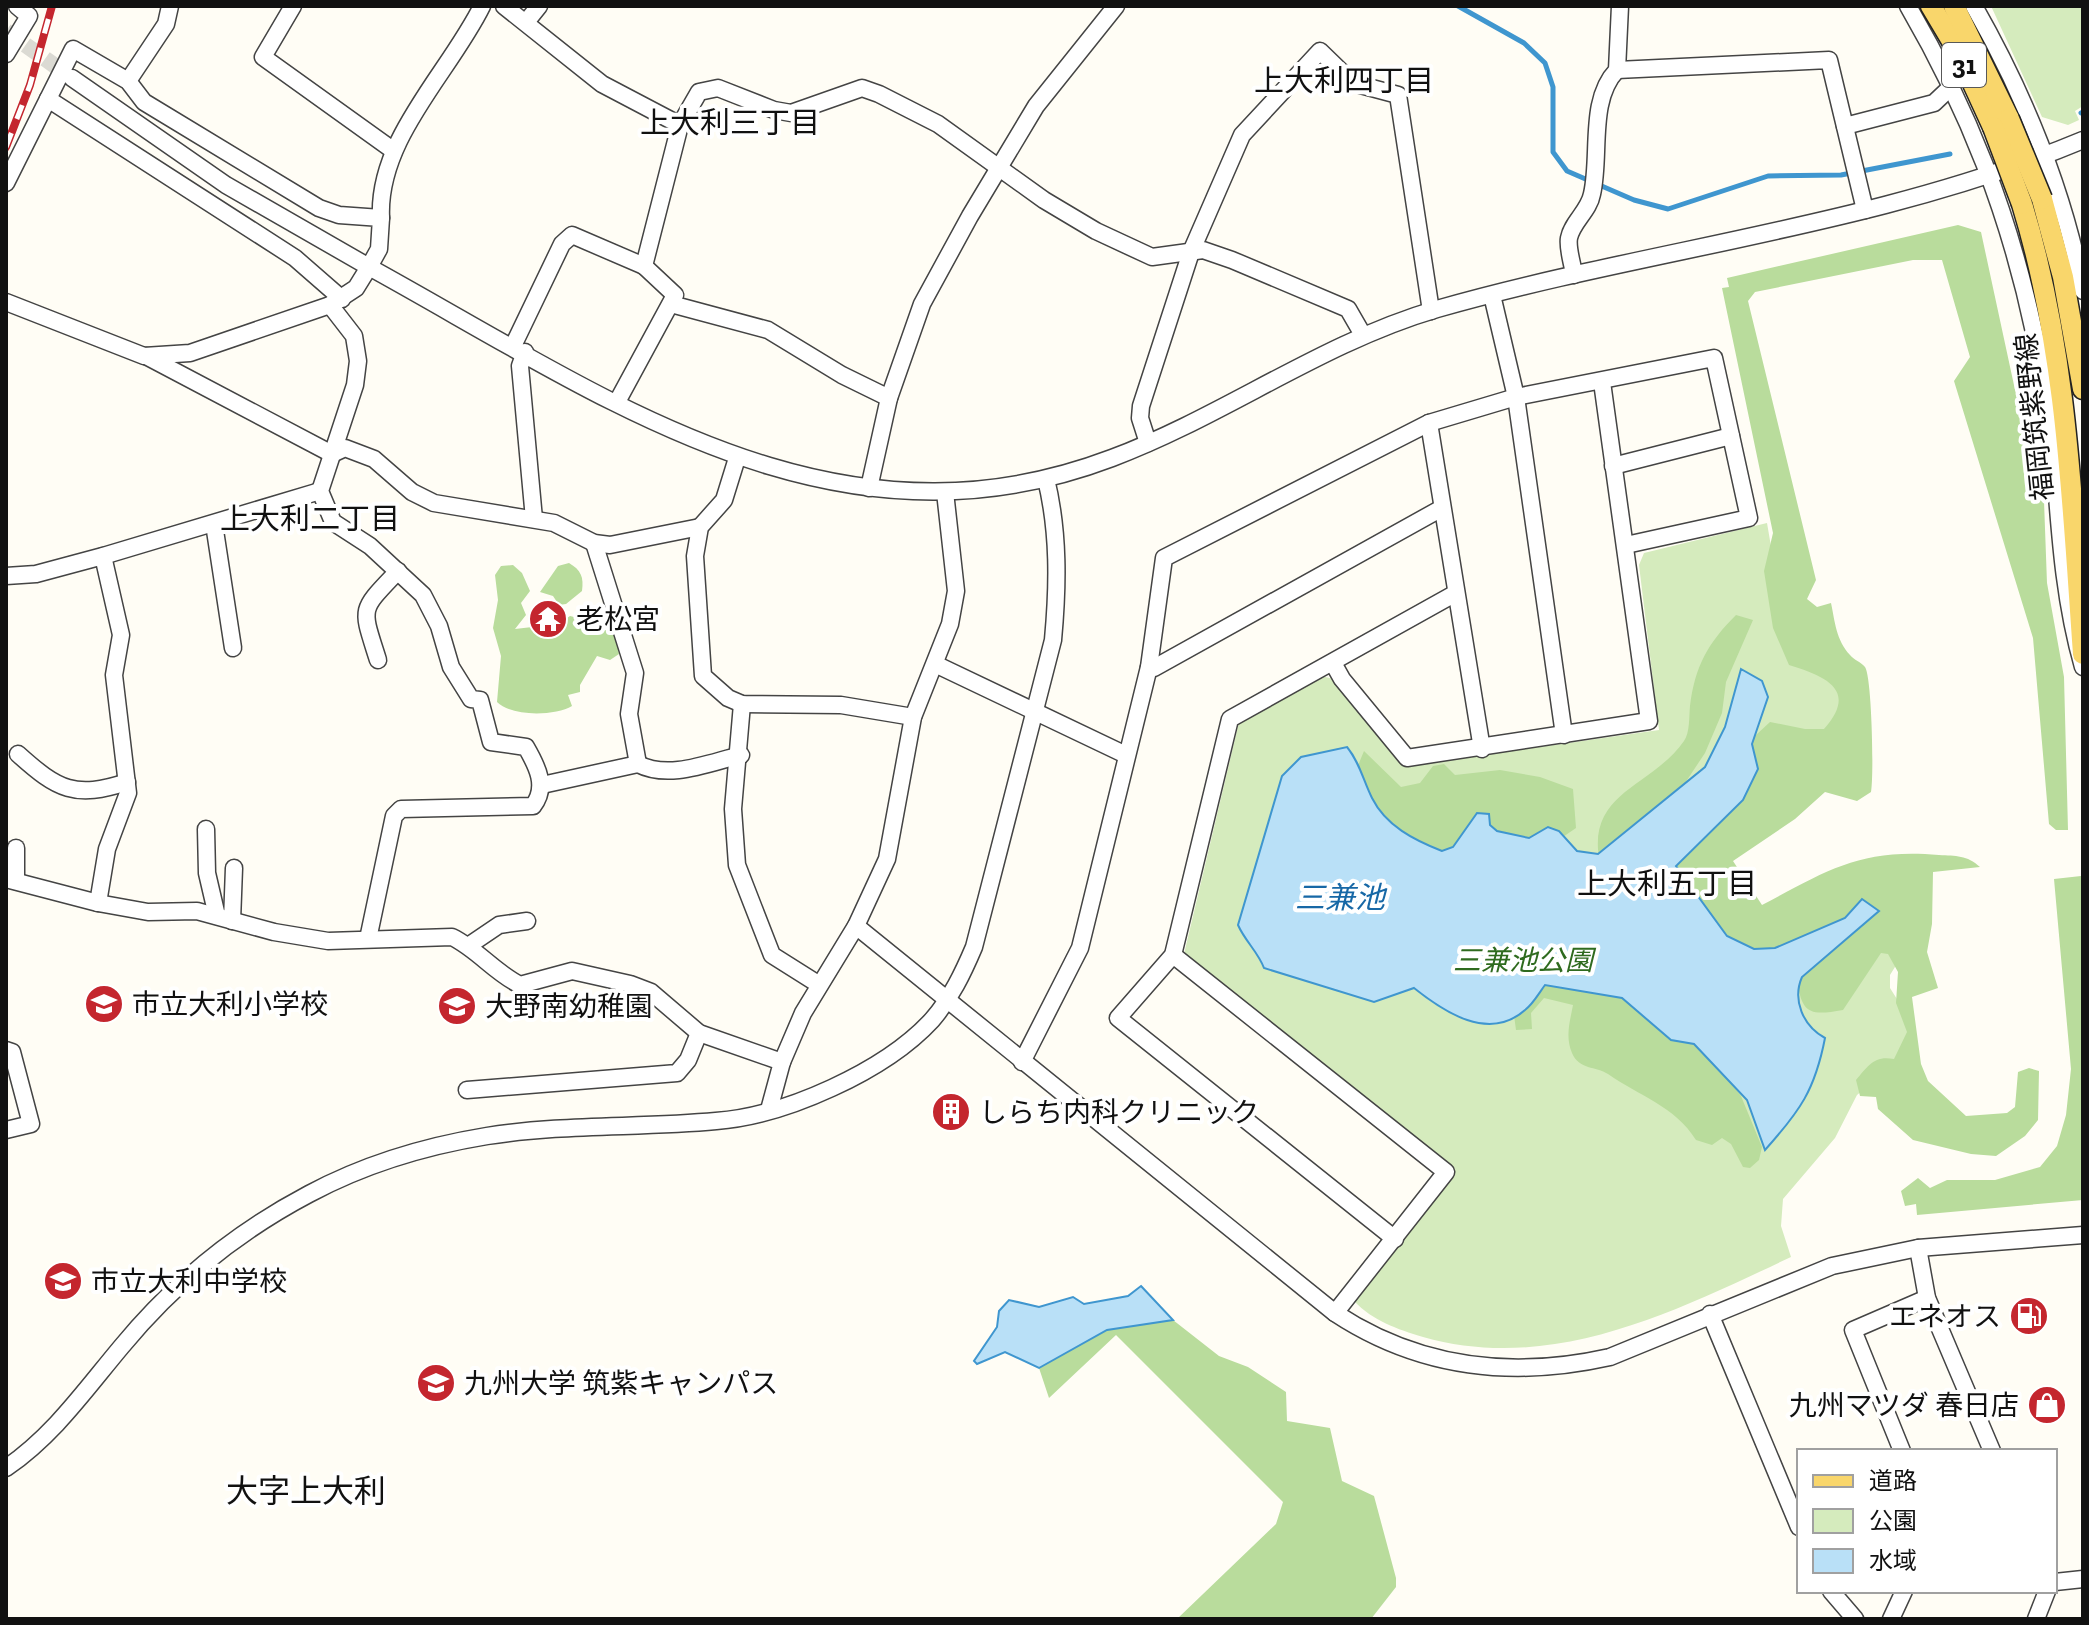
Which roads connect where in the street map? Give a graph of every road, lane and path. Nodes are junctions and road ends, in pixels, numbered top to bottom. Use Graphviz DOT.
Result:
graph roads {
  1 [pos="17,6"];
  2 [pos="170,6"];
  3 [pos="293,6"];
  4 [pos="482,6"];
  5 [pos="504,6"];
  6 [pos="539,6"];
  7 [pos="1116,6"];
  8 [pos="1620,6"];
  9 [pos="1908,6"];
  10 [pos="1931,6"];
  11 [pos="1954,6"];
  12 [pos="1974,6"];
  13 [pos="527,21"];
  14 [pos="6,54"];
  15 [pos="1617,70"];
  16 [pos="72,78"];
  17 [pos="128,81"];
  18 [pos="1952,86"];
  19 [pos="48,99"];
  20 [pos="2001,123"];
  21 [pos="680,125"];
  22 [pos="1845,126"];
  23 [pos="2083,140"];
  24 [pos="394,151"];
  25 [pos="2044,156"];
  26 [pos="999,169"];
  27 [pos="1991,177"];
  28 [pos="6,183"];
  29 [pos="2032,201"];
  30 [pos="1865,210"];
  31 [pos="381,218"];
  32 [pos="1191,252"];
  33 [pos="2076,259"];
  34 [pos="644,266"];
  35 [pos="369,267"];
  36 [pos="1574,275"];
  37 [pos="2083,291"];
  38 [pos="1492,295"];
  39 [pos="6,302"];
  40 [pos="336,302"];
  41 [pos="671,304"];
  42 [pos="1431,311"];
  43 [pos="1363,335"];
  44 [pos="519,349"];
  45 [pos="144,356"];
  46 [pos="1602,382"];
  47 [pos="2083,389"];
  48 [pos="1516,397"];
  49 [pos="889,398"];
  50 [pos="617,402"];
  51 [pos="1429,423"];
  52 [pos="1731,436"];
  53 [pos="1148,443"];
  54 [pos="332,454"];
  55 [pos="737,458"];
  56 [pos="1613,466"];
  57 [pos="1046,479"];
  58 [pos="869,488"];
  59 [pos="320,491"];
  60 [pos="945,492"];
  61 [pos="1442,508"];
  62 [pos="534,519"];
  63 [pos="214,524"];
  64 [pos="700,527"];
  65 [pos="594,543"];
  66 [pos="1626,545"];
  67 [pos="103,556"];
  68 [pos="398,571"];
  69 [pos="6,576"];
  70 [pos="1456,593"];
  71 [pos="233,648"];
  72 [pos="2083,654"];
  73 [pos="378,660"];
  74 [pos="1333,663"];
  75 [pos="935,664"];
  76 [pos="1149,667"];
  77 [pos="2083,667"];
  78 [pos="742,704"];
  79 [pos="1037,712"];
  80 [pos="913,717"];
  81 [pos="1564,735"];
  82 [pos="1482,749"];
  83 [pos="18,754"];
  84 [pos="741,755"];
  85 [pos="1126,755"];
  86 [pos="638,764"];
  87 [pos="127,782"];
  88 [pos="542,785"];
  89 [pos="206,829"];
  90 [pos="16,848"];
  91 [pos="234,868"];
  92 [pos="11,880"];
  93 [pos="98,903"];
  94 [pos="225,918"];
  95 [pos="527,921"];
  96 [pos="856,926"];
  97 [pos="368,939"];
  98 [pos="468,946"];
  99 [pos="1173,955"];
  100 [pos="818,984"];
  101 [pos="948,1000"];
  102 [pos="699,1033"];
  103 [pos="6,1050"];
  104 [pos="782,1062"];
  105 [pos="1022,1062"];
  106 [pos="467,1090"];
  107 [pos="769,1110"];
  108 [pos="6,1130"];
  109 [pos="2083,1235"];
  110 [pos="1395,1239"];
  111 [pos="1918,1248"];
  112 [pos="1927,1298"];
  113 [pos="1335,1313"];
  114 [pos="1710,1314"];
  115 [pos="1901,1449"];
  116 [pos="1991,1449"];
  117 [pos="6,1468"];
  118 [pos="1797,1522"];
  119 [pos="2083,1579"];
  120 [pos="2057,1582"];
  121 [pos="1833,1593"];
  122 [pos="1903,1593"];
  123 [pos="2046,1593"];
  124 [pos="1855,1619"];
  125 [pos="1891,1619"];
  126 [pos="2036,1619"];
  1 -- 14 [label="street"];
  2 -- 17 [label="street"];
  3 -- 24 [label="street"];
  4 -- 24 [label="street"];
  5 -- 13 [label="street"];
  6 -- 13 [label="street"];
  7 -- 26 [label="street"];
  8 -- 15 [label="street"];
  9 -- 18 [label="street"];
  10 -- 20 [label="main road, 福岡筑紫野線 / 31"];
  11 -- 20 [label="main road, 福岡筑紫野線 / 31"];
  12 -- 25 [label="street"];
  13 -- 21 [label="street"];
  15 -- 22 [label="street"];
  15 -- 36 [label="street"];
  16 -- 35 [label="street"];
  17 -- 19 [label="street"];
  17 -- 31 [label="street"];
  18 -- 22 [label="street"];
  18 -- 27 [label="street"];
  19 -- 28 [label="street"];
  19 -- 40 [label="street"];
  20 -- 29 [label="main road, 福岡筑紫野線 / 31, bridge"];
  21 -- 26 [label="street"];
  21 -- 34 [label="street"];
  22 -- 30 [label="street"];
  23 -- 25 [label="street"];
  24 -- 31 [label="street"];
  25 -- 27 [label="street"];
  25 -- 33 [label="street"];
  26 -- 32 [label="street"];
  26 -- 49 [label="street"];
  27 -- 30 [label="street"];
  27 -- 77 [label="street"];
  29 -- 47 [label="main road, 福岡筑紫野線 / 31"];
  29 -- 72 [label="main road, 福岡筑紫野線 / 31"];
  30 -- 36 [label="street"];
  31 -- 35 [label="street"];
  32 -- 42 [label="street"];
  32 -- 43 [label="street"];
  32 -- 53 [label="street"];
  33 -- 37 [label="street"];
  34 -- 41 [label="street"];
  34 -- 44 [label="street"];
  35 -- 40 [label="street"];
  35 -- 44 [label="street"];
  36 -- 38 [label="street"];
  38 -- 42 [label="street"];
  38 -- 48 [label="street"];
  39 -- 45 [label="street"];
  40 -- 45 [label="street"];
  40 -- 54 [label="street"];
  41 -- 49 [label="street"];
  41 -- 50 [label="street"];
  42 -- 43 [label="street"];
  43 -- 53 [label="street"];
  44 -- 50 [label="street"];
  44 -- 62 [label="street"];
  45 -- 54 [label="street"];
  46 -- 48 [label="street"];
  46 -- 52 [label="street"];
  46 -- 56 [label="street"];
  48 -- 51 [label="street"];
  48 -- 81 [label="street"];
  49 -- 58 [label="street"];
  50 -- 55 [label="street"];
  51 -- 61 [label="street"];
  51 -- 76 [label="street"];
  52 -- 56 [label="street"];
  52 -- 66 [label="street"];
  53 -- 57 [label="street"];
  54 -- 59 [label="street"];
  54 -- 62 [label="street"];
  55 -- 58 [label="street"];
  55 -- 64 [label="street"];
  56 -- 66 [label="street"];
  57 -- 60 [label="street"];
  57 -- 79 [label="street"];
  58 -- 60 [label="street"];
  59 -- 63 [label="street"];
  59 -- 68 [label="street"];
  60 -- 75 [label="street"];
  61 -- 70 [label="street"];
  61 -- 76 [label="street"];
  62 -- 65 [label="street"];
  63 -- 67 [label="street"];
  63 -- 71 [label="street"];
  64 -- 65 [label="street"];
  64 -- 78 [label="street"];
  65 -- 86 [label="street"];
  66 -- 81 [label="street"];
  67 -- 69 [label="street"];
  67 -- 87 [label="street"];
  68 -- 73 [label="street"];
  68 -- 88 [label="street"];
  70 -- 74 [label="street"];
  70 -- 82 [label="street"];
  74 -- 82 [label="street"];
  74 -- 99 [label="street"];
  75 -- 79 [label="street"];
  75 -- 80 [label="street"];
  76 -- 85 [label="street"];
  78 -- 80 [label="street"];
  78 -- 84 [label="street"];
  79 -- 85 [label="street"];
  79 -- 101 [label="street"];
  80 -- 96 [label="street"];
  81 -- 82 [label="street"];
  83 -- 87 [label="street"];
  84 -- 86 [label="street"];
  84 -- 100 [label="street"];
  85 -- 105 [label="street"];
  86 -- 88 [label="street"];
  87 -- 93 [label="street"];
  88 -- 97 [label="street"];
  89 -- 94 [label="street"];
  90 -- 92 [label="street"];
  91 -- 94 [label="street"];
  92 -- 93 [label="street"];
  93 -- 94 [label="street"];
  94 -- 97 [label="street"];
  95 -- 98 [label="street"];
  96 -- 100 [label="street"];
  96 -- 101 [label="street"];
  97 -- 98 [label="street"];
  98 -- 102 [label="street"];
  99 -- 110 [label="street"];
  99 -- 110 [label="street"];
  100 -- 104 [label="street"];
  101 -- 105 [label="street"];
  101 -- 107 [label="street"];
  102 -- 104 [label="street"];
  102 -- 106 [label="street"];
  103 -- 108 [label="street"];
  104 -- 107 [label="street"];
  105 -- 113 [label="street"];
  107 -- 117 [label="street"];
  109 -- 111 [label="street"];
  110 -- 113 [label="street"];
  111 -- 112 [label="street"];
  111 -- 114 [label="street"];
  112 -- 115 [label="street"];
  112 -- 116 [label="street"];
  113 -- 114 [label="street"];
  114 -- 118 [label="street"];
  119 -- 120 [label="street"];
  121 -- 124 [label="street"];
  122 -- 125 [label="street"];
  123 -- 126 [label="street"];
}
